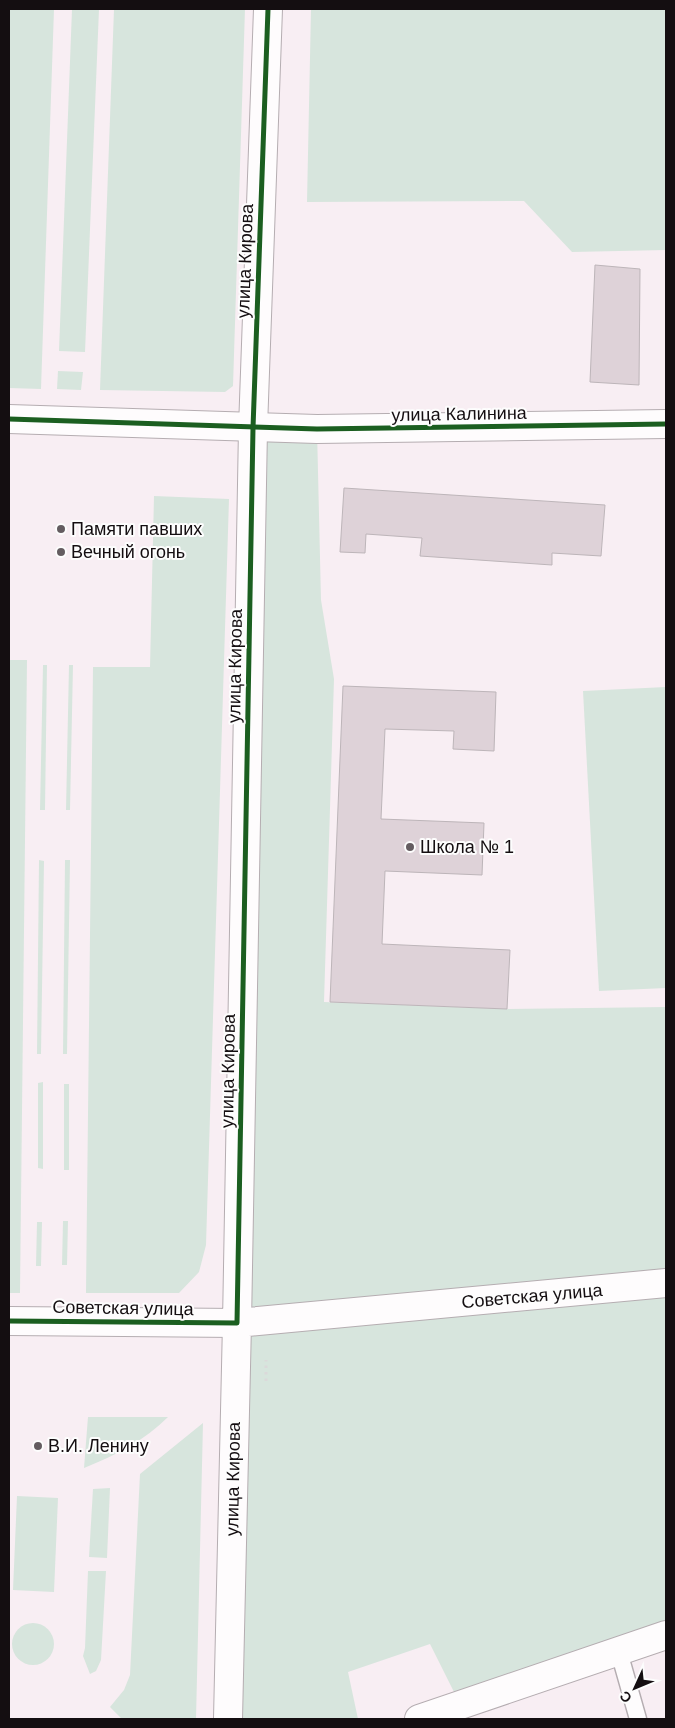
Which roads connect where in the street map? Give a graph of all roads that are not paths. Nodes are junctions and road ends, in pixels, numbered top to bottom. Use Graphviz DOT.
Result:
graph roads {
  1 [pos="268,9"];
  2 [pos="9,419"];
  3 [pos="666,424"];
  4 [pos="253,428"];
  5 [pos="666,1284"];
  6 [pos="9,1321"];
  7 [pos="237,1323"];
  8 [pos="666,1635"];
  9 [pos="619,1652"];
  10 [pos="228,1719"];
  11 [pos="419,1719"];
  12 [pos="638,1719"];
  1 -- 4 [label="street, улица Кирова"];
  2 -- 4 [label="street, улица Калинина"];
  3 -- 4 [label="street, улица Калинина"];
  4 -- 7 [label="street, улица Кирова"];
  5 -- 7 [label="street, Советская улица"];
  6 -- 7 [label="street, Советская улица"];
  7 -- 10 [label="street, улица Кирова"];
  8 -- 9 [label="street"];
  9 -- 11 [label="street"];
  9 -- 12 [label="lane"];
}
